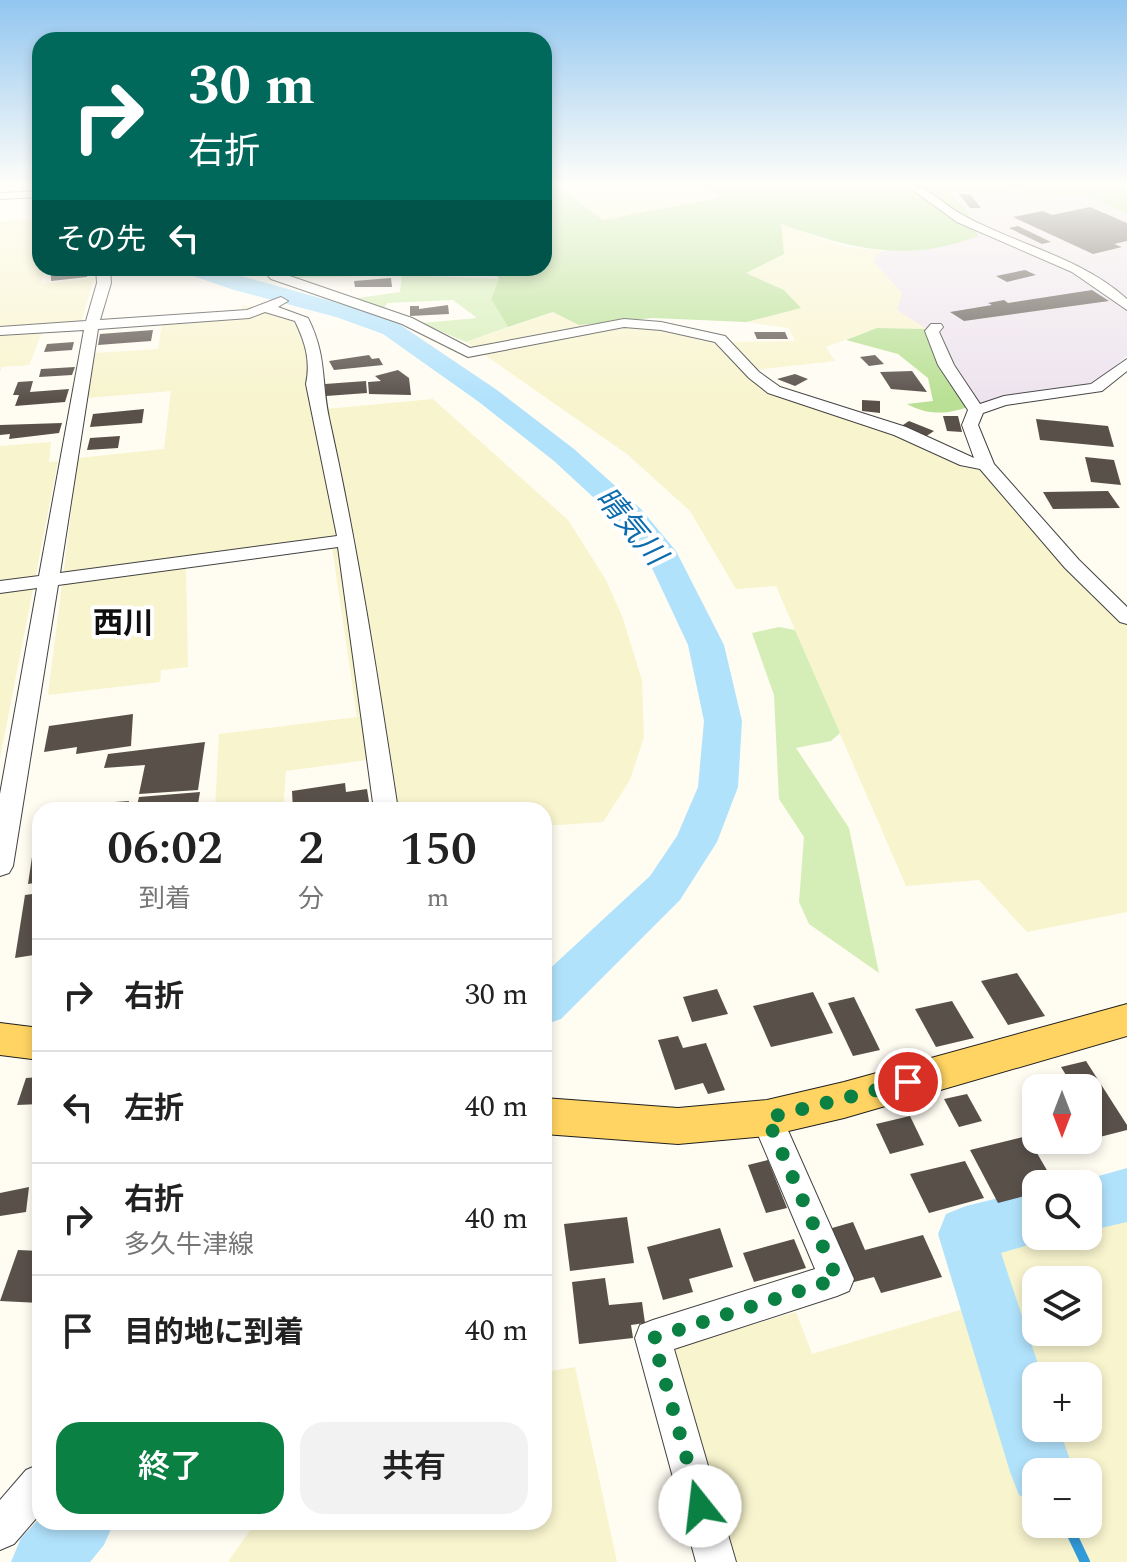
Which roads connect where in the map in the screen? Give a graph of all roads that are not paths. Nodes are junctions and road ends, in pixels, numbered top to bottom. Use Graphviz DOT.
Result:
graph roads {
  1 [pos="1051,256"];
  2 [pos="104,276"];
  3 [pos="276,276"];
  4 [pos="312,287"];
  5 [pos="1127,306"];
  6 [pos="265,308"];
  7 [pos="92,324"];
  8 [pos="936,327"];
  9 [pos="0,331"];
  10 [pos="1127,364"];
  11 [pos="1127,382"];
  12 [pos="1063,395"];
  13 [pos="976,410"];
  14 [pos="986,465"];
  15 [pos="347,540"];
  16 [pos="49,582"];
  17 [pos="0,587"];
  18 [pos="1127,618"];
  19 [pos="385,802"];
  20 [pos="0,866"];
  21 [pos="1127,1020"];
  22 [pos="0,1039"];
  23 [pos="32,1043"];
  24 [pos="552,1117"];
  25 [pos="767,1118"];
  26 [pos="32,1493"];
  27 [pos="0,1530"];
  28 [pos="716,1562"];
  1 -- 5 [label="street"];
  2 -- 7 [label="street"];
  3 -- 4 [label="street"];
  4 -- 6 [label="street"];
  4 -- 14 [label="street"];
  6 -- 7 [label="street"];
  6 -- 15 [label="street"];
  7 -- 9 [label="street"];
  7 -- 16 [label="street"];
  8 -- 13 [label="street"];
  10 -- 12 [label="street"];
  11 -- 12 [label="street"];
  12 -- 13 [label="street"];
  13 -- 14 [label="street"];
  14 -- 18 [label="street"];
  15 -- 16 [label="street"];
  15 -- 19 [label="street"];
  16 -- 17 [label="street"];
  16 -- 20 [label="street"];
  21 -- 25 [label="main road"];
  22 -- 23 [label="main road"];
  24 -- 25 [label="main road"];
  25 -- 28 [label="street"];
  26 -- 27 [label="street"];
}
